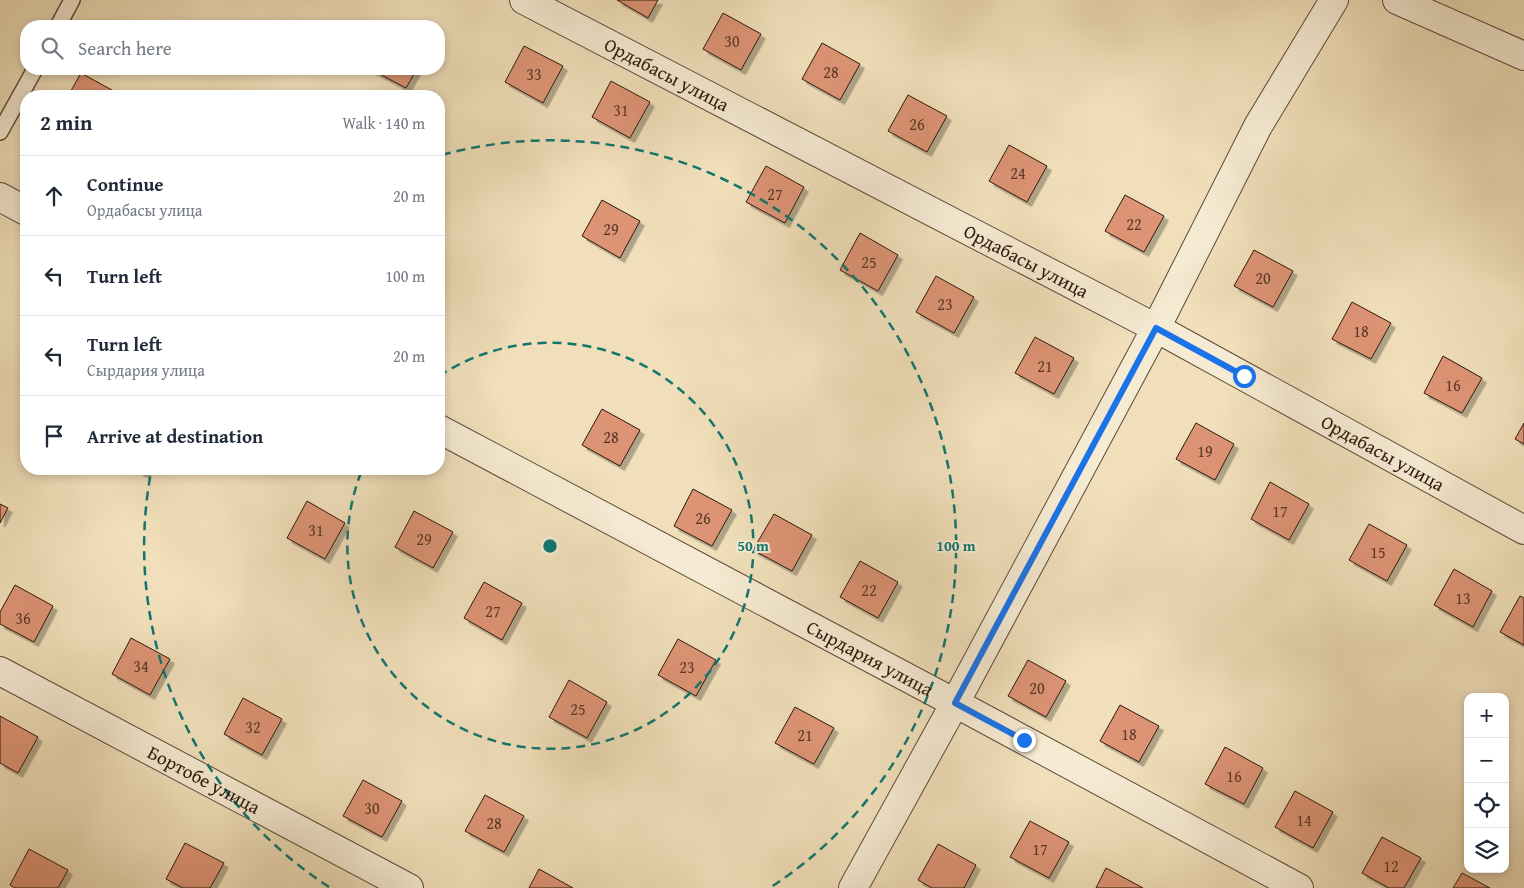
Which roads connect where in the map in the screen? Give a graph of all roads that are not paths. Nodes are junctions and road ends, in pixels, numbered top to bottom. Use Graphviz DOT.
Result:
graph roads {
  1 [pos="72,0"];
  2 [pos="524,0"];
  3 [pos="1334,0"];
  4 [pos="1397,0"];
  5 [pos="61,20"];
  6 [pos="1524,56"];
  7 [pos="32,75"];
  8 [pos="23,90"];
  9 [pos="20,96"];
  10 [pos="0,132"];
  11 [pos="0,197"];
  12 [pos="20,208"];
  13 [pos="1156,328"];
  14 [pos="445,432"];
  15 [pos="1524,530"];
  16 [pos="0,671"];
  17 [pos="955,703"];
  18 [pos="409,888"];
  19 [pos="853,888"];
  20 [pos="1299,888"];
  1 -- 5 [label="lane"];
  2 -- 13 [label="street, Ордабасы улица"];
  3 -- 13 [label="street"];
  4 -- 6 [label="street"];
  7 -- 8 [label="lane"];
  9 -- 10 [label="lane"];
  11 -- 12 [label="street"];
  13 -- 15 [label="street, Ордабасы улица"];
  13 -- 17 [label="street"];
  14 -- 17 [label="street, Сырдария улица"];
  16 -- 18 [label="street, Бортобе улица"];
  17 -- 19 [label="street"];
  17 -- 20 [label="street, Сырдария улица"];
}
